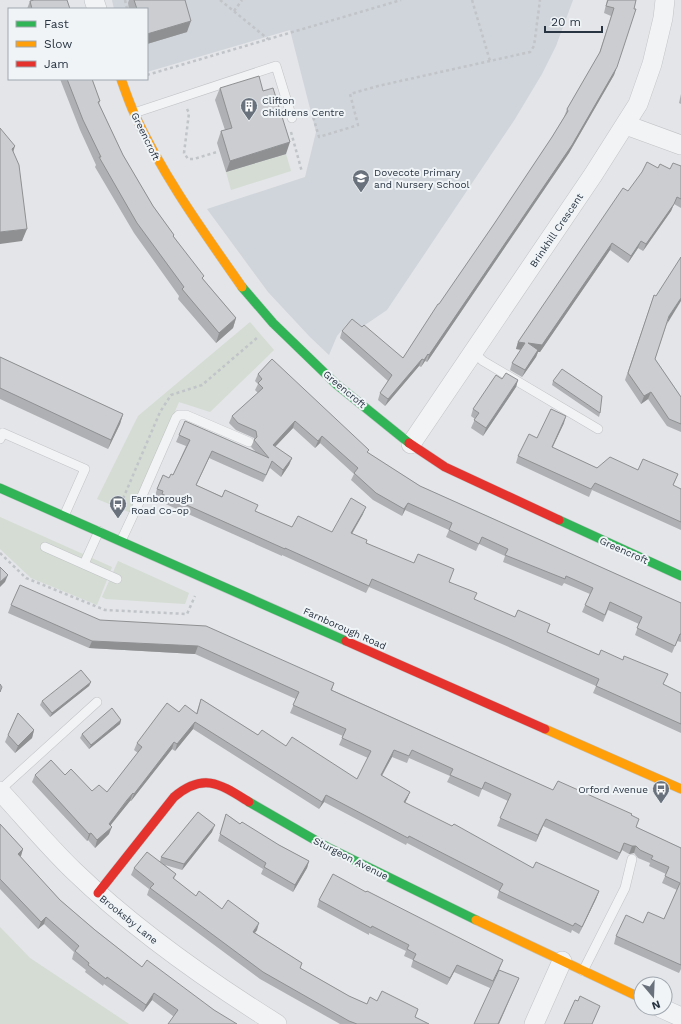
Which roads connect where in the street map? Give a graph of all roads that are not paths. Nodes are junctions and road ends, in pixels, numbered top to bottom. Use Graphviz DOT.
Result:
graph roads {
  1 [pos="665,0"];
  2 [pos="121,80"];
  3 [pos="134,113"];
  4 [pos="292,118"];
  5 [pos="626,125"];
  6 [pos="681,145"];
  7 [pos="473,352"];
  8 [pos="598,429"];
  9 [pos="1,434"];
  10 [pos="249,442"];
  11 [pos="411,444"];
  12 [pos="0,488"];
  13 [pos="64,516"];
  14 [pos="99,531"];
  15 [pos="121,541"];
  16 [pos="45,546"];
  17 [pos="84,564"];
  18 [pos="681,576"];
  19 [pos="116,579"];
  20 [pos="97,702"];
  21 [pos="681,789"];
  22 [pos="0,791"];
  23 [pos="632,859"];
  24 [pos="98,893"];
  25 [pos="562,961"];
  26 [pos="583,971"];
  27 [pos="633,994"];
  28 [pos="277,1024"];
  29 [pos="534,1024"];
  1 -- 5 [label="street, Brinkhill Crescent"];
  2 -- 3 [label="street, Greencroft"];
  3 -- 4 [label="lane"];
  3 -- 11 [label="street, Greencroft"];
  5 -- 6 [label="street"];
  5 -- 7 [label="street, Brinkhill Crescent"];
  7 -- 8 [label="lane"];
  7 -- 11 [label="street, Brinkhill Crescent"];
  9 -- 13 [label="lane"];
  10 -- 15 [label="lane"];
  11 -- 18 [label="street, Greencroft"];
  12 -- 13 [label="street, Farnborough Road"];
  13 -- 14 [label="street, Farnborough Road"];
  14 -- 15 [label="street, Farnborough Road"];
  14 -- 17 [label="lane"];
  15 -- 21 [label="street, Farnborough Road"];
  16 -- 17 [label="lane"];
  17 -- 19 [label="lane"];
  20 -- 22 [label="lane"];
  22 -- 24 [label="street, Brooksby Lane"];
  23 -- 26 [label="lane"];
  24 -- 25 [label="street, Sturgeon Avenue"];
  24 -- 28 [label="street, Brooksby Lane"];
  25 -- 26 [label="street, Sturgeon Avenue"];
  25 -- 29 [label="street"];
  26 -- 27 [label="street, Sturgeon Avenue"];
}
